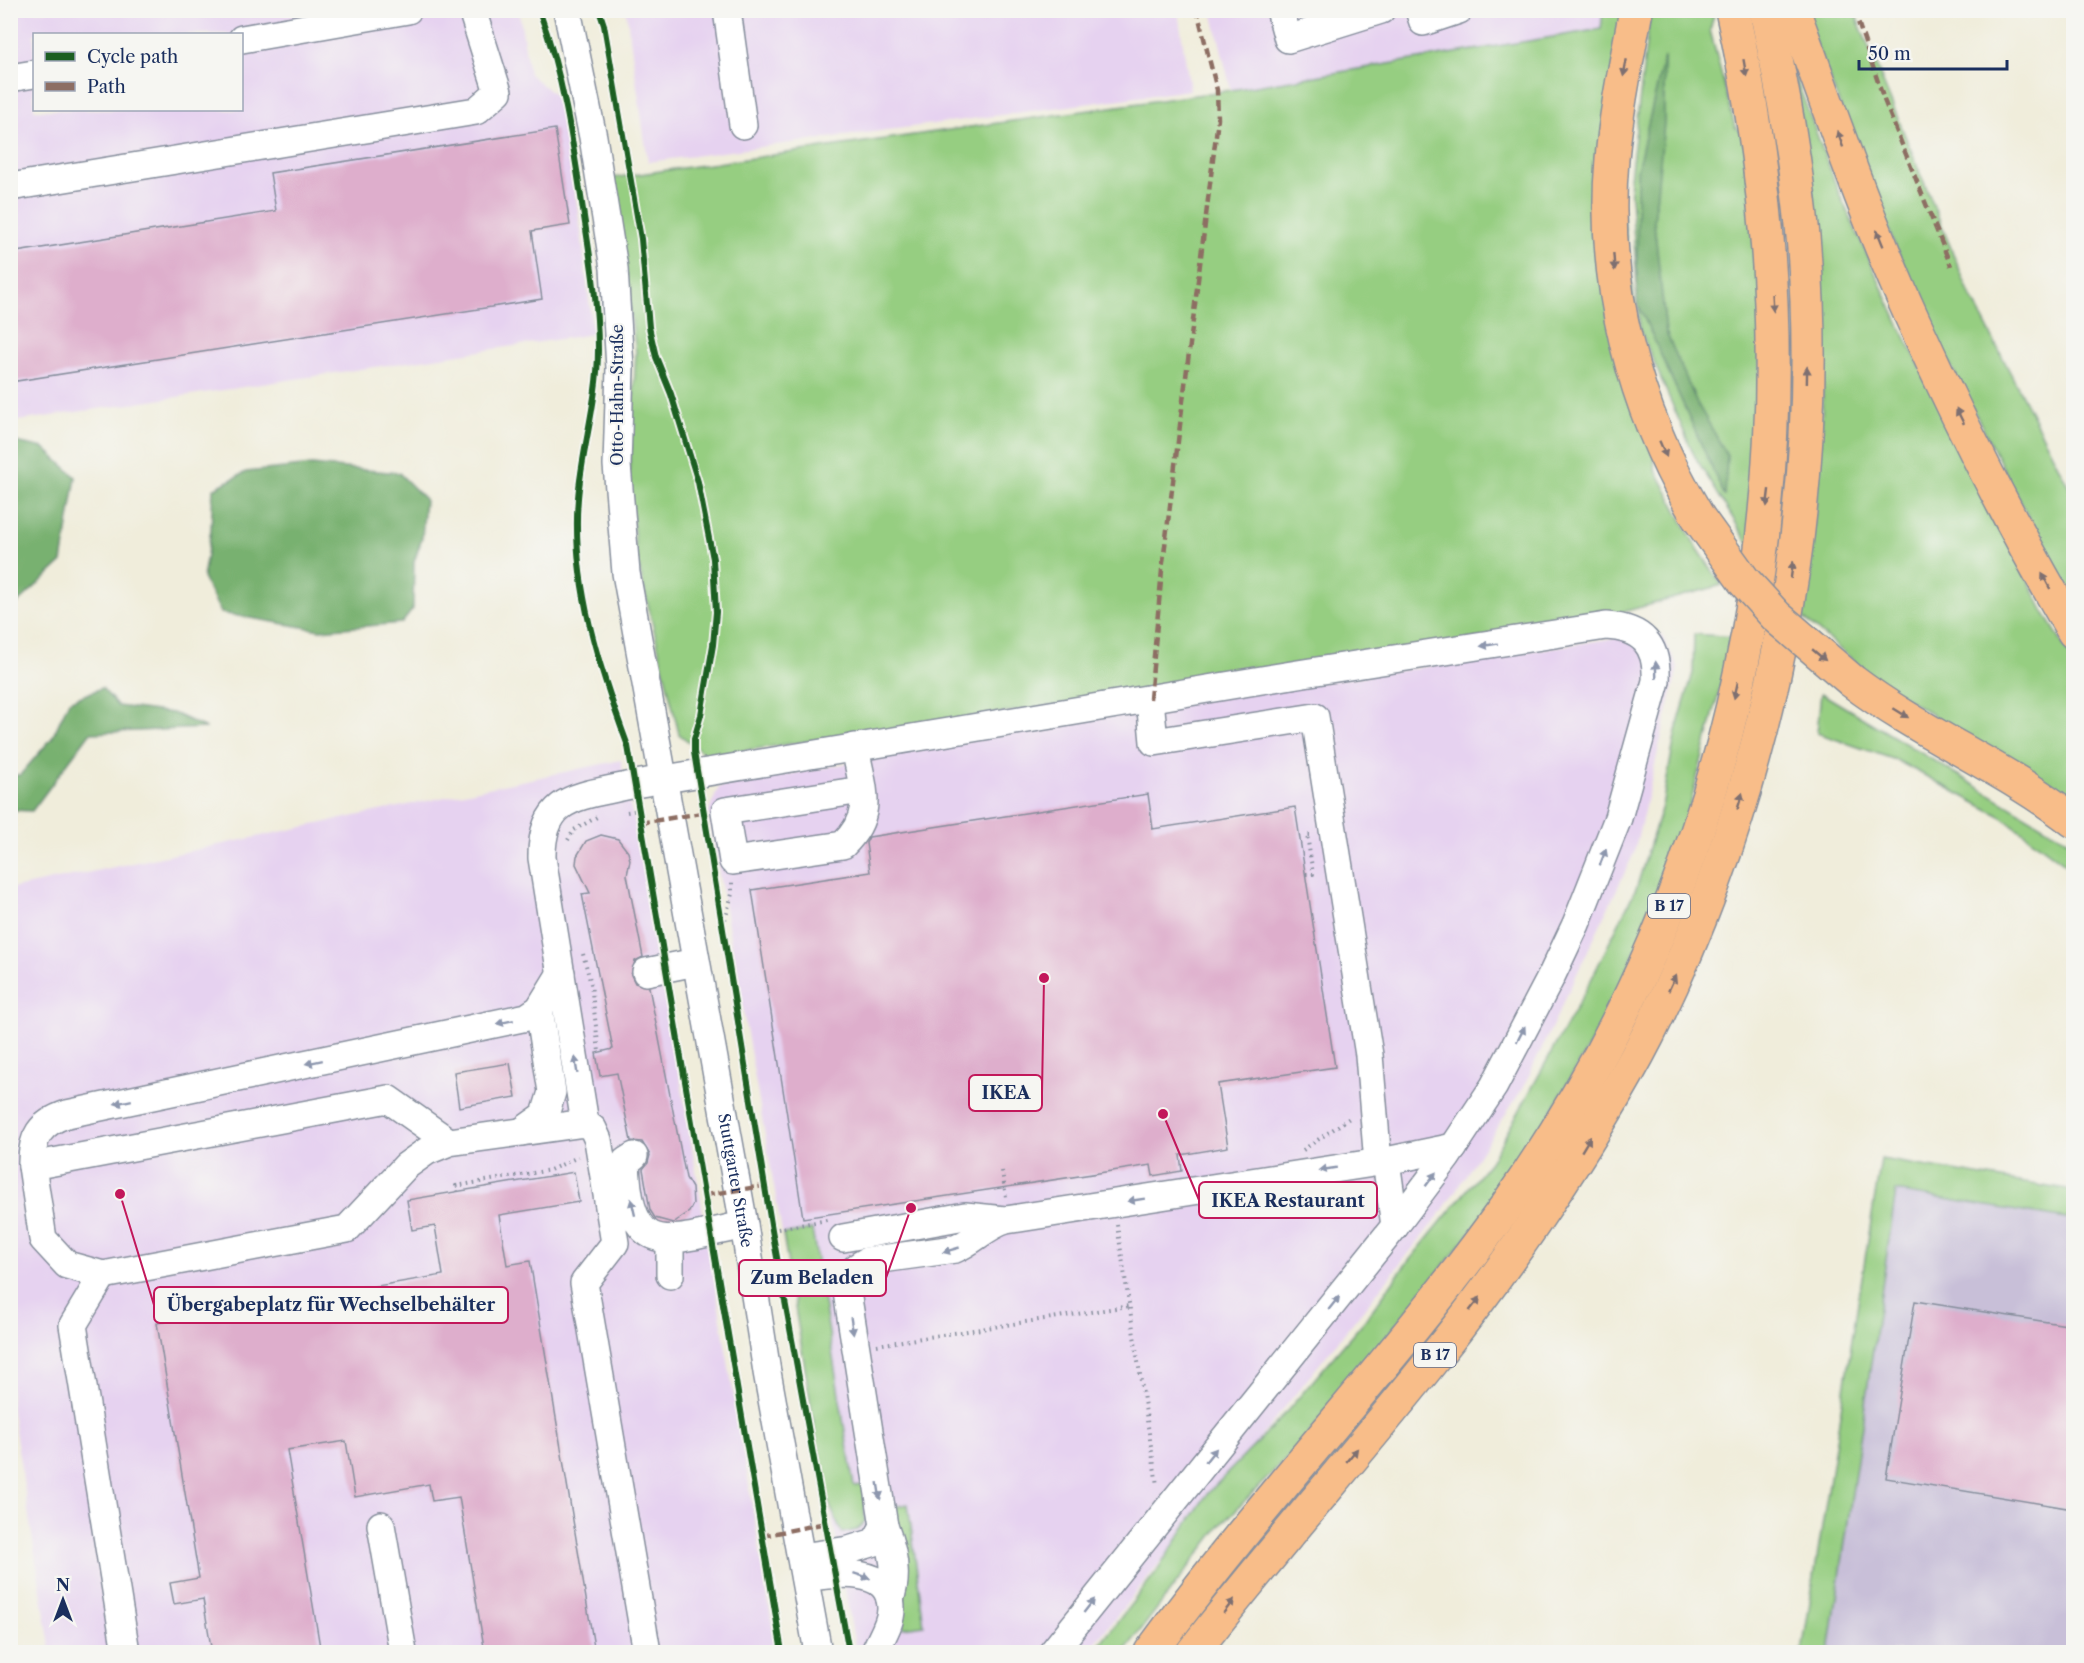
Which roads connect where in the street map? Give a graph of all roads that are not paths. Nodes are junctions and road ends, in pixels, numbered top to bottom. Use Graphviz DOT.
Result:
graph roads {
  1 [pos="408,10"];
  2 [pos="472,10"];
  3 [pos="567,10"];
  4 [pos="727,10"];
  5 [pos="1280,10"];
  6 [pos="1381,10"];
  7 [pos="1419,10"];
  8 [pos="1459,10"];
  9 [pos="1636,10"];
  10 [pos="1732,10"];
  11 [pos="1766,10"];
  12 [pos="1793,10"];
  13 [pos="243,39"];
  14 [pos="33,74"];
  15 [pos="10,78"];
  16 [pos="743,125"];
  17 [pos="10,187"];
  18 [pos="2073,632"];
  19 [pos="1150,699"];
  20 [pos="855,747"];
  21 [pos="662,780"];
  22 [pos="862,790"];
  23 [pos="2073,820"];
  24 [pos="696,962"];
  25 [pos="646,972"];
  26 [pos="561,973"];
  27 [pos="538,1009"];
  28 [pos="585,1123"];
  29 [pos="521,1132"];
  30 [pos="449,1142"];
  31 [pos="1454,1147"];
  32 [pos="634,1156"];
  33 [pos="1382,1162"];
  34 [pos="32,1166"];
  35 [pos="1006,1220"];
  36 [pos="744,1225"];
  37 [pos="1395,1226"];
  38 [pos="670,1240"];
  39 [pos="850,1272"];
  40 [pos="103,1275"];
  41 [pos="670,1275"];
  42 [pos="381,1525"];
  43 [pos="884,1526"];
  44 [pos="803,1568"];
  45 [pos="890,1599"];
  46 [pos="126,1653"];
  47 [pos="403,1653"];
  48 [pos="647,1653"];
  49 [pos="818,1653"];
  50 [pos="875,1653"];
  51 [pos="1053,1653"];
  52 [pos="1151,1653"];
  53 [pos="1193,1653"];
  1 -- 13 [label="street"];
  2 -- 17 [label="street"];
  3 -- 21 [label="street, Otto-Hahn-Straße"];
  4 -- 16 [label="street"];
  5 -- 6 [label="street"];
  7 -- 8 [label="street"];
  9 -- 23 [label="highway, one-way, bridge"];
  10 -- 52 [label="highway, B 17, one-way"];
  53 -- 11 [label="highway, B 17, one-way"];
  18 -- 12 [label="highway, one-way"];
  14 -- 15 [label="street"];
  19 -- 20 [label="street"];
  31 -- 19 [label="street, one-way"];
  19 -- 33 [label="street"];
  20 -- 21 [label="street"];
  20 -- 22 [label="street"];
  21 -- 24 [label="street, Stuttgarter Straße"];
  21 -- 26 [label="street"];
  22 -- 22 [label="street"];
  24 -- 25 [label="street"];
  24 -- 36 [label="street, Stuttgarter Straße"];
  26 -- 27 [label="street"];
  28 -- 26 [label="street, one-way"];
  27 -- 29 [label="street"];
  27 -- 34 [label="street, one-way"];
  28 -- 29 [label="street"];
  28 -- 48 [label="street"];
  29 -- 30 [label="street"];
  30 -- 34 [label="street"];
  30 -- 40 [label="street"];
  31 -- 33 [label="street"];
  37 -- 31 [label="street, one-way"];
  38 -- 32 [label="street, one-way"];
  33 -- 35 [label="street, one-way"];
  33 -- 37 [label="street"];
  34 -- 40 [label="street"];
  35 -- 39 [label="street, one-way"];
  35 -- 39 [label="street"];
  36 -- 38 [label="street"];
  36 -- 44 [label="street, Stuttgarter Straße"];
  51 -- 37 [label="street, one-way"];
  38 -- 41 [label="street"];
  39 -- 43 [label="street, one-way"];
  40 -- 46 [label="street"];
  42 -- 47 [label="street"];
  43 -- 44 [label="street"];
  43 -- 45 [label="street"];
  44 -- 45 [label="street, one-way"];
  44 -- 49 [label="street, Stuttgarter Straße"];
  45 -- 50 [label="street"];
}
